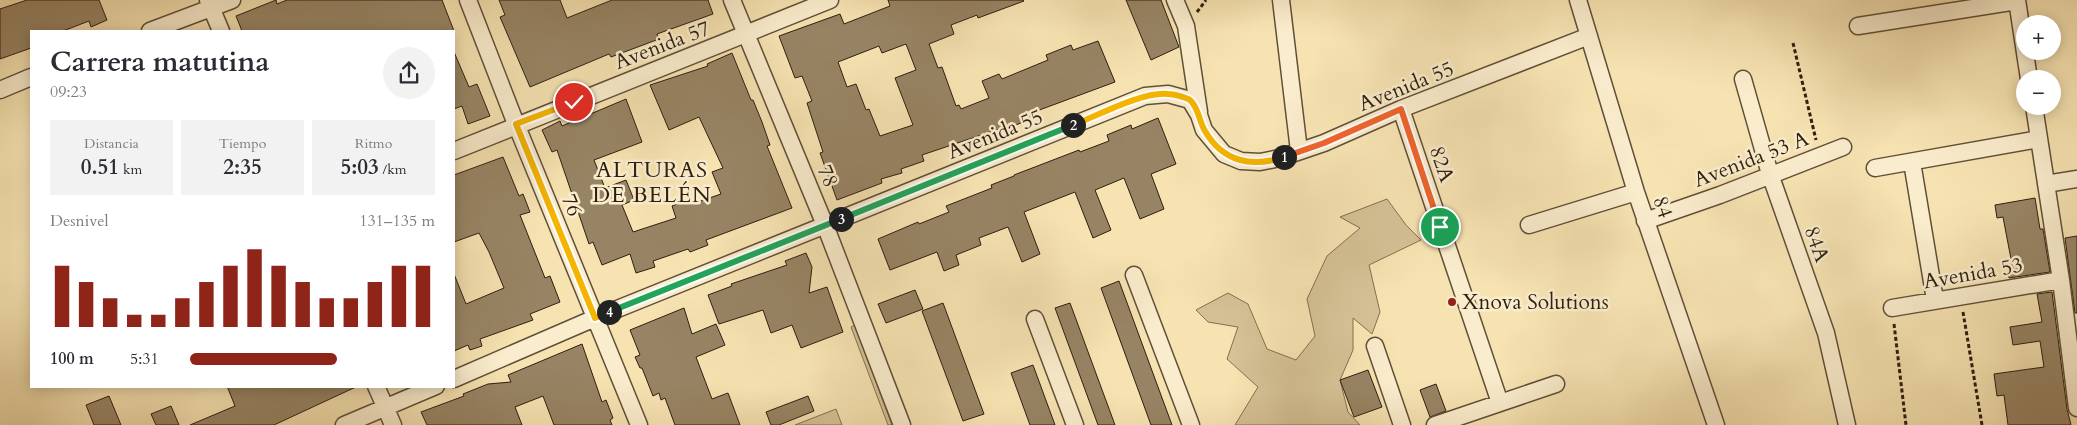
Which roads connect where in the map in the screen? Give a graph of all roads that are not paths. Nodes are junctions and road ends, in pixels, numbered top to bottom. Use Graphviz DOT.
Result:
graph roads {
  1 [pos="232,0"];
  2 [pos="468,0"];
  3 [pos="732,0"];
  4 [pos="830,0"];
  5 [pos="1175,0"];
  6 [pos="1281,0"];
  7 [pos="1578,0"];
  8 [pos="2017,1"];
  9 [pos="209,4"];
  10 [pos="1858,26"];
  11 [pos="152,30"];
  12 [pos="220,30"];
  13 [pos="746,35"];
  14 [pos="1589,36"];
  15 [pos="2028,70"];
  16 [pos="30,78"];
  17 [pos="1743,79"];
  18 [pos="0,90"];
  19 [pos="1401,109"];
  20 [pos="1199,115"];
  21 [pos="2035,115"];
  22 [pos="516,124"];
  23 [pos="2039,140"];
  24 [pos="1843,147"];
  25 [pos="455,151"];
  26 [pos="1299,151"];
  27 [pos="1912,162"];
  28 [pos="1875,168"];
  29 [pos="1770,174"];
  30 [pos="2077,179"];
  31 [pos="2046,184"];
  32 [pos="1636,192"];
  33 [pos="1645,221"];
  34 [pos="826,225"];
  35 [pos="1529,225"];
  36 [pos="1134,275"];
  37 [pos="2061,280"];
  38 [pos="1935,300"];
  39 [pos="1892,308"];
  40 [pos="595,318"];
  41 [pos="1034,319"];
  42 [pos="1375,346"];
  43 [pos="455,379"];
  44 [pos="1556,384"];
  45 [pos="377,388"];
  46 [pos="431,388"];
  47 [pos="1500,403"];
  48 [pos="386,408"];
  49 [pos="2077,408"];
  50 [pos="344,425"];
  51 [pos="393,425"];
  52 [pos="639,425"];
  53 [pos="902,425"];
  54 [pos="1075,425"];
  55 [pos="1191,425"];
  56 [pos="1402,425"];
  57 [pos="1435,425"];
  58 [pos="1716,425"];
  59 [pos="1847,425"];
  1 -- 9 [label="street"];
  2 -- 22 [label="street, 76"];
  3 -- 13 [label="street, 78"];
  4 -- 13 [label="street, Avenida 57"];
  5 -- 20 [label="street"];
  6 -- 26 [label="street"];
  7 -- 14 [label="street, 84"];
  8 -- 10 [label="street"];
  8 -- 15 [label="street"];
  9 -- 11 [label="street"];
  9 -- 12 [label="street"];
  13 -- 22 [label="street, Avenida 57"];
  13 -- 34 [label="street, 78"];
  14 -- 19 [label="street, Avenida 55"];
  14 -- 32 [label="street, 84"];
  16 -- 18 [label="street"];
  17 -- 29 [label="street, 84A"];
  19 -- 26 [label="street, Avenida 55"];
  19 -- 47 [label="street, 82A"];
  20 -- 26 [label="street, Avenida 55"];
  20 -- 34 [label="street, Avenida 55"];
  21 -- 23 [label="street"];
  22 -- 25 [label="street, Avenida 57"];
  22 -- 40 [label="street, 76"];
  23 -- 27 [label="street"];
  23 -- 31 [label="street"];
  24 -- 29 [label="street, Avenida 53 A"];
  27 -- 28 [label="street"];
  27 -- 38 [label="street"];
  29 -- 33 [label="street, Avenida 53 A"];
  29 -- 59 [label="street, 84A"];
  30 -- 31 [label="street"];
  31 -- 37 [label="street"];
  32 -- 33 [label="street, 84"];
  32 -- 35 [label="street"];
  33 -- 58 [label="street, 84"];
  34 -- 40 [label="street, Avenida 55"];
  34 -- 53 [label="street, 78"];
  36 -- 55 [label="street"];
  37 -- 38 [label="street, Avenida 53"];
  37 -- 49 [label="street"];
  38 -- 39 [label="street, Avenida 53"];
  40 -- 43 [label="street, Avenida 55"];
  40 -- 52 [label="street, 76"];
  41 -- 54 [label="street"];
  42 -- 56 [label="street"];
  44 -- 47 [label="street"];
  45 -- 48 [label="street"];
  46 -- 48 [label="street"];
  47 -- 57 [label="street"];
  48 -- 50 [label="street"];
  48 -- 51 [label="street"];
}
